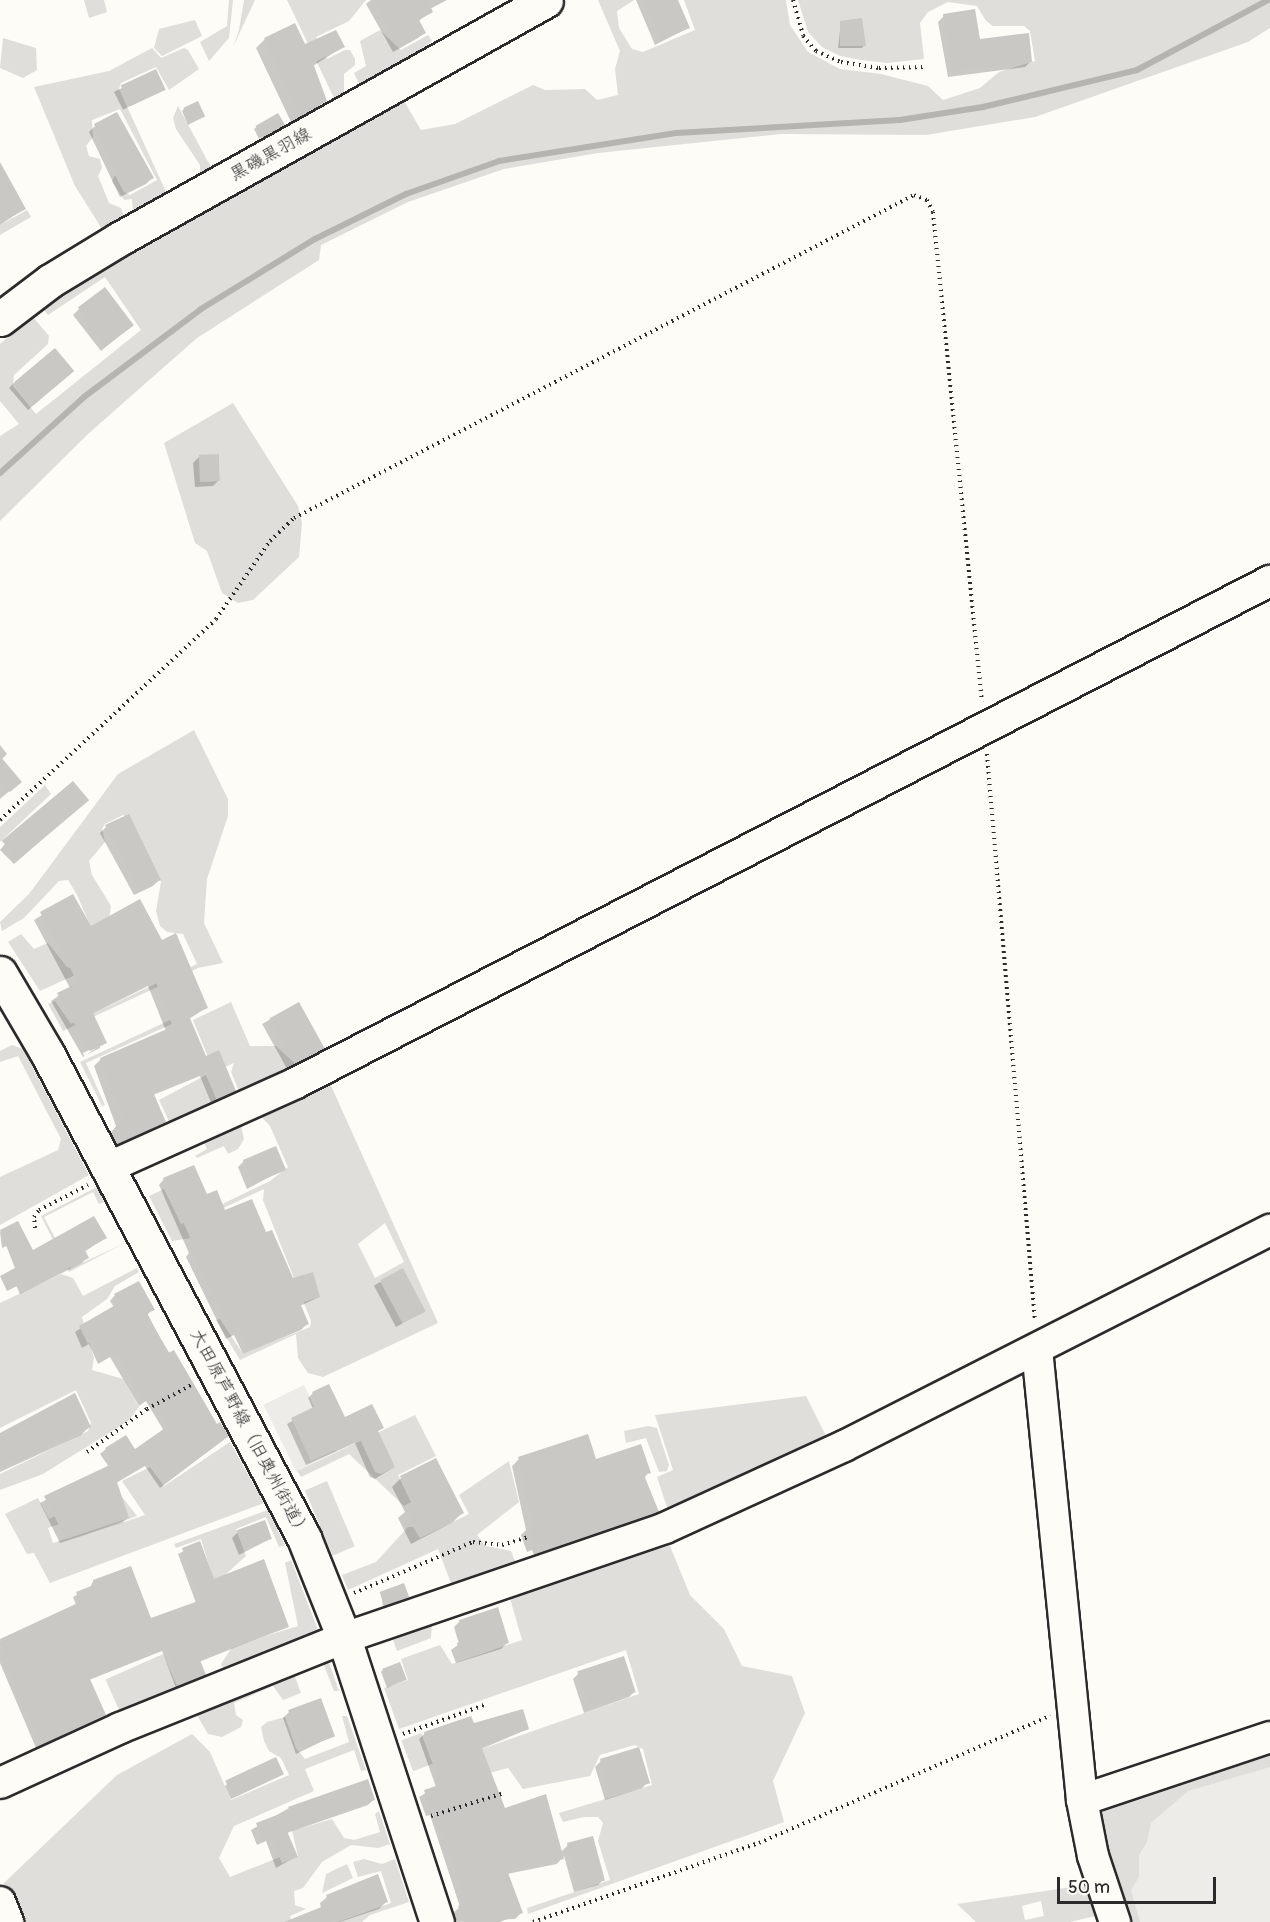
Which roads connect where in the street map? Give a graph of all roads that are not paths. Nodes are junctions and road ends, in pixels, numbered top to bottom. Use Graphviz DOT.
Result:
graph roads {
  1 [pos="546,0"];
  2 [pos="0,319"];
  3 [pos="1270,581"];
  4 [pos="0,973"];
  5 [pos="10,1011"];
  6 [pos="108,1171"];
  7 [pos="1270,1230"];
  8 [pos="1037,1349"];
  9 [pos="344,1638"];
  10 [pos="1270,1737"];
  11 [pos="0,1783"];
  12 [pos="1082,1800"];
  13 [pos="0,1902"];
  14 [pos="8,1922"];
  15 [pos="437,1922"];
  16 [pos="1115,1922"];
  1 -- 2 [label="main road, 黒磯黒羽線"];
  3 -- 6 [label="street"];
  4 -- 5 [label="main road, 大田原芦野線（旧奥州街道）"];
  5 -- 6 [label="main road, 大田原芦野線（旧奥州街道）"];
  6 -- 9 [label="main road, 大田原芦野線（旧奥州街道）"];
  7 -- 8 [label="street"];
  8 -- 9 [label="street"];
  8 -- 12 [label="street"];
  9 -- 11 [label="street"];
  9 -- 15 [label="main road, 大田原芦野線（旧奥州街道）"];
  10 -- 12 [label="street"];
  12 -- 16 [label="street"];
  13 -- 14 [label="street"];
}
